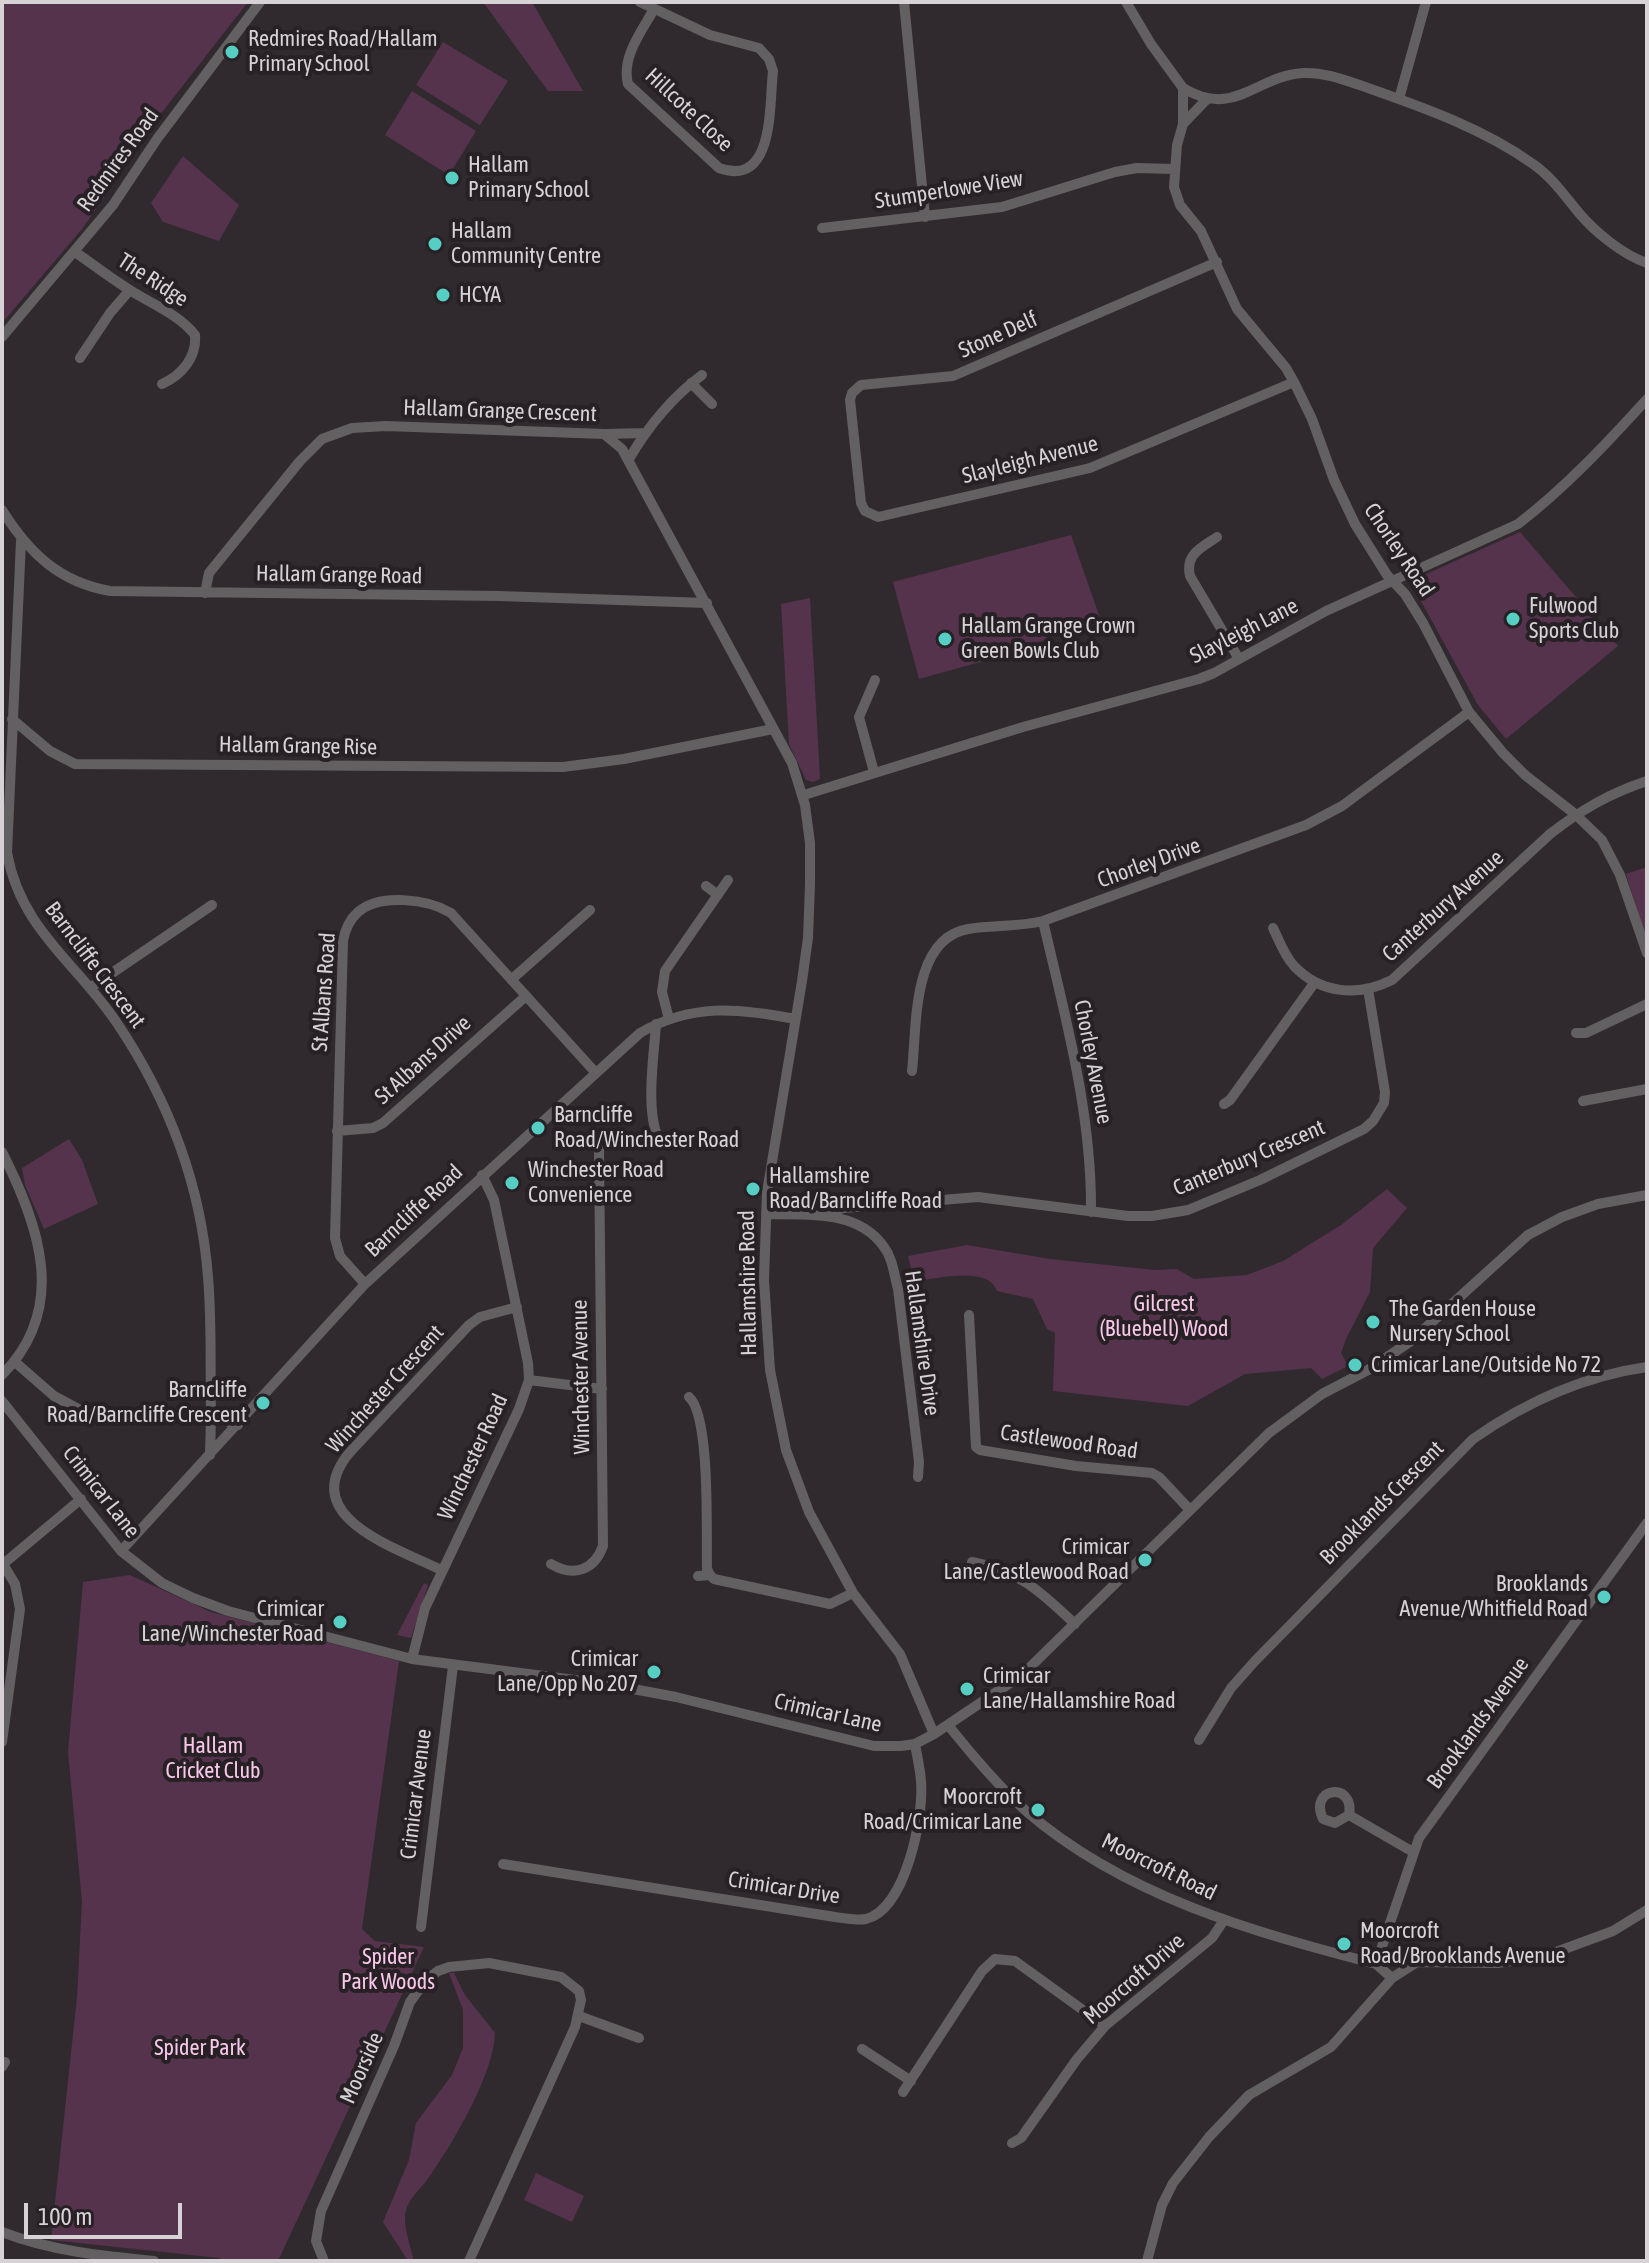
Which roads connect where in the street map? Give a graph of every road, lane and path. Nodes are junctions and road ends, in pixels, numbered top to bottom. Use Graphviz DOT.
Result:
graph roads {
  1 [pos="260,2"];
  2 [pos="640,2"];
  3 [pos="904,2"];
  4 [pos="1126,2"];
  5 [pos="1426,2"];
  6 [pos="654,9"];
  7 [pos="1183,88"];
  8 [pos="1207,99"];
  9 [pos="1399,99"];
  10 [pos="1183,124"];
  11 [pos="1174,169"];
  12 [pos="925,217"];
  13 [pos="822,228"];
  14 [pos="75,252"];
  15 [pos="1217,262"];
  16 [pos="1647,263"];
  17 [pos="129,291"];
  18 [pos="2,337"];
  19 [pos="80,358"];
  20 [pos="702,375"];
  21 [pos="1294,382"];
  22 [pos="691,383"];
  23 [pos="162,384"];
  24 [pos="1647,399"];
  25 [pos="712,404"];
  26 [pos="644,433"];
  27 [pos="604,434"];
  28 [pos="629,459"];
  29 [pos="855,459"];
  30 [pos="2,510"];
  31 [pos="1217,537"];
  32 [pos="21,541"];
  33 [pos="1393,582"];
  34 [pos="205,593"];
  35 [pos="707,603"];
  36 [pos="1239,659"];
  37 [pos="875,680"];
  38 [pos="1469,712"];
  39 [pos="12,719"];
  40 [pos="773,729"];
  41 [pos="874,772"];
  42 [pos="1647,781"];
  43 [pos="804,795"];
  44 [pos="1575,814"];
  45 [pos="728,880"];
  46 [pos="706,886"];
  47 [pos="718,895"];
  48 [pos="212,905"];
  49 [pos="590,910"];
  50 [pos="1043,921"];
  51 [pos="1273,928"];
  52 [pos="1647,953"];
  53 [pos="512,979"];
  54 [pos="1315,982"];
  55 [pos="90,988"];
  56 [pos="1368,989"];
  57 [pos="526,996"];
  58 [pos="1647,1004"];
  59 [pos="669,1019"];
  60 [pos="795,1019"];
  61 [pos="656,1024"];
  62 [pos="1576,1033"];
  63 [pos="912,1071"];
  64 [pos="595,1072"];
  65 [pos="1647,1089"];
  66 [pos="1583,1101"];
  67 [pos="1224,1104"];
  68 [pos="337,1131"];
  69 [pos="602,1142"];
  70 [pos="661,1144"];
  71 [pos="2,1152"];
  72 [pos="482,1175"];
  73 [pos="1647,1195"];
  74 [pos="856,1208"];
  75 [pos="1091,1212"];
  76 [pos="766,1214"];
  77 [pos="823,1215"];
  78 [pos="846,1220"];
  79 [pos="365,1284"];
  80 [pos="517,1307"];
  81 [pos="969,1315"];
  82 [pos="15,1362"];
  83 [pos="1647,1367"];
  84 [pos="2,1375"];
  85 [pos="529,1380"];
  86 [pos="602,1389"];
  87 [pos="689,1397"];
  88 [pos="2,1401"];
  89 [pos="82,1411"];
  90 [pos="211,1416"];
  91 [pos="238,1425"];
  92 [pos="210,1455"];
  93 [pos="918,1477"];
  94 [pos="81,1499"];
  95 [pos="1190,1510"];
  96 [pos="1647,1523"];
  97 [pos="121,1551"];
  98 [pos="972,1562"];
  99 [pos="3,1564"];
  100 [pos="551,1564"];
  101 [pos="441,1570"];
  102 [pos="853,1593"];
  103 [pos="1075,1624"];
  104 [pos="412,1659"];
  105 [pos="453,1666"];
  106 [pos="948,1725"];
  107 [pos="934,1734"];
  108 [pos="1199,1740"];
  109 [pos="2,1742"];
  110 [pos="915,1744"];
  111 [pos="1349,1815"];
  112 [pos="1413,1852"];
  113 [pos="503,1864"];
  114 [pos="1647,1910"];
  115 [pos="1224,1920"];
  116 [pos="421,1927"];
  117 [pos="1376,1964"];
  118 [pos="1392,1978"];
  119 [pos="579,2016"];
  120 [pos="1105,2026"];
  121 [pos="639,2038"];
  122 [pos="862,2049"];
  123 [pos="911,2081"];
  124 [pos="903,2092"];
  125 [pos="1012,2143"];
  126 [pos="2,2232"];
  127 [pos="154,2261"];
  128 [pos="324,2261"];
  129 [pos="469,2261"];
  130 [pos="1147,2261"];
  1 -- 14 [label="street, Redmires Road"];
  2 -- 6 [label="street, Hillcote Close"];
  3 -- 12 [label="street"];
  4 -- 7 [label="street"];
  5 -- 9 [label="street"];
  6 -- 6 [label="street, Hillcote Close"];
  7 -- 8 [label="street"];
  7 -- 10 [label="street, Chorley Road"];
  8 -- 9 [label="street"];
  8 -- 10 [label="street"];
  9 -- 16 [label="street"];
  10 -- 11 [label="street, Chorley Road"];
  11 -- 12 [label="street, Stumperlowe View"];
  11 -- 15 [label="street, Chorley Road"];
  12 -- 13 [label="street, Stumperlowe View"];
  14 -- 17 [label="street, The Ridge"];
  14 -- 18 [label="street, Redmires Road"];
  15 -- 21 [label="street, Chorley Road"];
  15 -- 29 [label="street, Stone Delf"];
  17 -- 19 [label="street"];
  17 -- 23 [label="street, The Ridge"];
  20 -- 22 [label="street"];
  21 -- 29 [label="street, Slayleigh Avenue"];
  21 -- 33 [label="street, Chorley Road"];
  22 -- 25 [label="street"];
  22 -- 26 [label="street"];
  24 -- 33 [label="street, Slayleigh Lane"];
  26 -- 27 [label="street"];
  26 -- 28 [label="street"];
  27 -- 28 [label="street, Hallam Grange Crescent"];
  27 -- 34 [label="street, Hallam Grange Crescent"];
  28 -- 35 [label="street, Hallam Grange Crescent"];
  30 -- 32 [label="street, Hallam Grange Road"];
  31 -- 36 [label="street"];
  32 -- 34 [label="street, Hallam Grange Road"];
  32 -- 39 [label="street"];
  33 -- 36 [label="street, Slayleigh Lane"];
  33 -- 38 [label="street, Chorley Road"];
  34 -- 35 [label="street, Hallam Grange Road"];
  35 -- 40 [label="street, Hallam Grange Crescent"];
  36 -- 41 [label="street, Slayleigh Lane"];
  37 -- 41 [label="street"];
  38 -- 44 [label="street, Chorley Road"];
  38 -- 50 [label="street, Chorley Drive"];
  39 -- 40 [label="street, Hallam Grange Rise"];
  39 -- 55 [label="street, Barncliffe Crescent"];
  40 -- 43 [label="street, Hallam Grange Crescent"];
  41 -- 43 [label="street, Slayleigh Lane"];
  42 -- 44 [label="street, Canterbury Avenue"];
  43 -- 60 [label="street, Hallamshire Road"];
  44 -- 52 [label="street, Chorley Road"];
  44 -- 56 [label="street, Canterbury Avenue"];
  45 -- 47 [label="street"];
  46 -- 47 [label="street"];
  47 -- 59 [label="street"];
  48 -- 55 [label="street"];
  49 -- 53 [label="street"];
  50 -- 63 [label="street, Chorley Drive"];
  50 -- 75 [label="street, Chorley Avenue"];
  51 -- 54 [label="street"];
  53 -- 57 [label="street, St Albans Road"];
  53 -- 68 [label="street, St Albans Road"];
  54 -- 56 [label="street"];
  54 -- 67 [label="street"];
  55 -- 90 [label="street, Barncliffe Crescent"];
  56 -- 75 [label="street, Canterbury Crescent"];
  57 -- 64 [label="street, St Albans Road"];
  57 -- 68 [label="street, St Albans Drive"];
  58 -- 62 [label="street"];
  59 -- 60 [label="street, Barncliffe Road"];
  59 -- 61 [label="street, Barncliffe Road"];
  60 -- 76 [label="street, Hallamshire Road"];
  61 -- 64 [label="street, Barncliffe Road"];
  61 -- 70 [label="street"];
  64 -- 72 [label="street, Barncliffe Road"];
  65 -- 66 [label="street"];
  68 -- 79 [label="street, St Albans Road"];
  69 -- 86 [label="street, Winchester Avenue"];
  71 -- 82 [label="street"];
  72 -- 79 [label="street, Barncliffe Road"];
  72 -- 80 [label="street, Winchester Road"];
  73 -- 95 [label="street, Crimicar Lane"];
  74 -- 75 [label="street, Canterbury Crescent"];
  74 -- 77 [label="street, Canterbury Crescent"];
  74 -- 78 [label="street"];
  76 -- 77 [label="street, Hallamshire Drive"];
  76 -- 102 [label="street, Hallamshire Road"];
  77 -- 78 [label="street, Hallamshire Drive"];
  78 -- 93 [label="street, Hallamshire Drive"];
  79 -- 91 [label="street, Barncliffe Road"];
  80 -- 85 [label="street, Winchester Road"];
  80 -- 101 [label="street, Winchester Crescent"];
  81 -- 95 [label="street, Castlewood Road"];
  82 -- 84 [label="street"];
  82 -- 89 [label="street"];
  83 -- 108 [label="street, Brooklands Crescent"];
  85 -- 86 [label="street"];
  85 -- 101 [label="street, Winchester Road"];
  86 -- 100 [label="street, Winchester Avenue"];
  87 -- 102 [label="street"];
  88 -- 94 [label="street, Crimicar Lane"];
  90 -- 91 [label="street"];
  90 -- 92 [label="street, Barncliffe Crescent"];
  91 -- 92 [label="street, Barncliffe Road"];
  92 -- 97 [label="street, Barncliffe Road"];
  94 -- 97 [label="street, Crimicar Lane"];
  94 -- 99 [label="street"];
  95 -- 103 [label="street, Crimicar Lane"];
  96 -- 112 [label="street, Brooklands Avenue"];
  97 -- 104 [label="street, Crimicar Lane"];
  98 -- 103 [label="street"];
  99 -- 109 [label="street"];
  101 -- 104 [label="street, Winchester Road"];
  102 -- 107 [label="street, Hallamshire Road"];
  103 -- 106 [label="street, Crimicar Lane"];
  104 -- 105 [label="street, Crimicar Lane"];
  105 -- 110 [label="street, Crimicar Lane"];
  105 -- 116 [label="street, Crimicar Avenue"];
  106 -- 107 [label="street, Crimicar Lane"];
  106 -- 115 [label="street, Moorcroft Road"];
  107 -- 110 [label="street, Crimicar Lane"];
  110 -- 113 [label="street, Crimicar Drive"];
  111 -- 112 [label="street"];
  112 -- 117 [label="street, Brooklands Avenue"];
  114 -- 118 [label="street"];
  115 -- 117 [label="street, Moorcroft Road"];
  115 -- 120 [label="street, Moorcroft Drive"];
  117 -- 118 [label="street, Moorcroft Road"];
  118 -- 130 [label="street"];
  119 -- 121 [label="street"];
  119 -- 128 [label="street, Moorside"];
  119 -- 129 [label="street"];
  120 -- 123 [label="street"];
  120 -- 125 [label="street, Moorcroft Drive"];
  122 -- 123 [label="street"];
  123 -- 124 [label="street"];
  126 -- 127 [label="street"];
}
